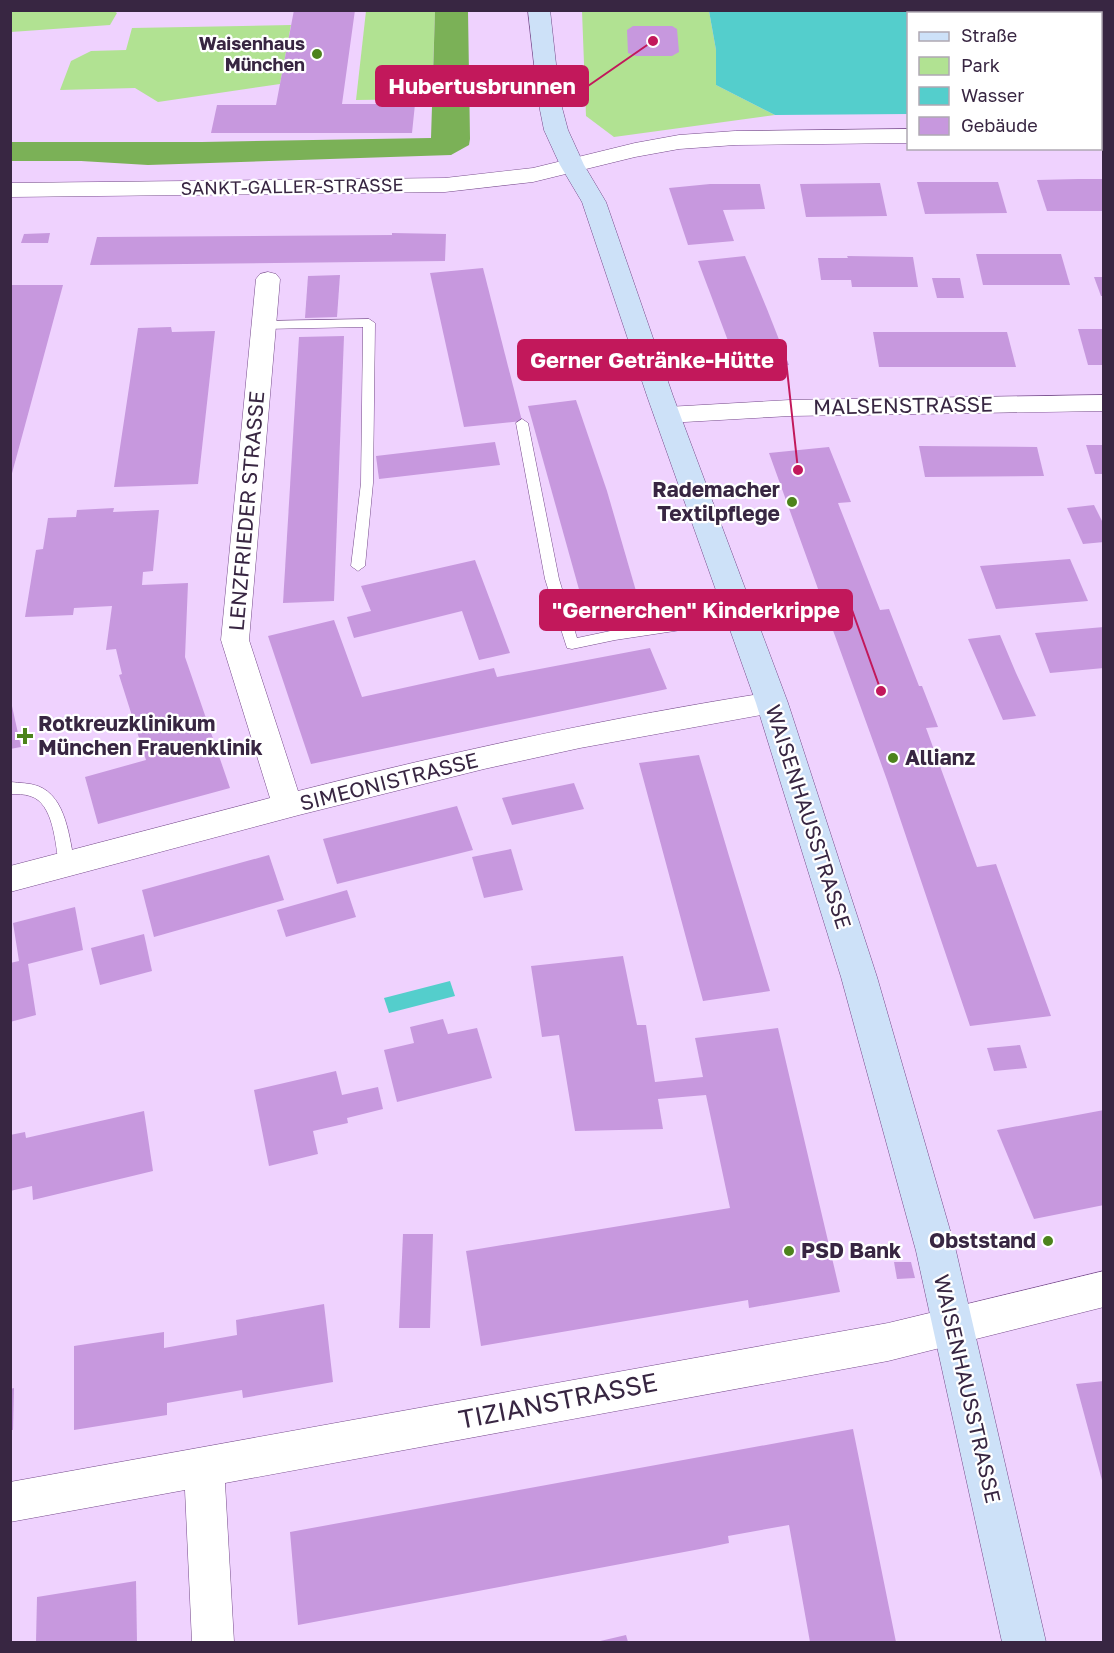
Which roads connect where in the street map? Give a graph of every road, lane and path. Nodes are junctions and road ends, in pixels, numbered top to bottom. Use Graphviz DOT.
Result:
graph roads {
  1 [pos="539,10"];
  2 [pos="907,136"];
  3 [pos="572,165"];
  4 [pos="10,190"];
  5 [pos="268,279"];
  6 [pos="264,325"];
  7 [pos="1104,404"];
  8 [pos="667,415"];
  9 [pos="522,423"];
  10 [pos="358,566"];
  11 [pos="742,617"];
  12 [pos="772,703"];
  13 [pos="10,788"];
  14 [pos="288,807"];
  15 [pos="68,864"];
  16 [pos="10,879"];
  17 [pos="1104,1289"];
  18 [pos="954,1325"];
  19 [pos="204,1467"];
  20 [pos="10,1502"];
  21 [pos="213,1642"];
  22 [pos="1024,1642"];
  1 -- 3 [label="street, WAISENHAUSSTRASSE"];
  2 -- 3 [label="street, SANKT-GALLER-STRASSE"];
  3 -- 4 [label="street, SANKT-GALLER-STRASSE"];
  3 -- 8 [label="street, WAISENHAUSSTRASSE"];
  5 -- 6 [label="street, LENZFRIEDER STRASSE"];
  6 -- 10 [label="lane"];
  6 -- 14 [label="street, LENZFRIEDER STRASSE"];
  7 -- 8 [label="street, MALSENSTRASSE"];
  8 -- 11 [label="street, WAISENHAUSSTRASSE"];
  9 -- 11 [label="lane"];
  11 -- 12 [label="street, WAISENHAUSSTRASSE"];
  12 -- 14 [label="street, SIMEONISTRASSE"];
  12 -- 18 [label="street, WAISENHAUSSTRASSE"];
  13 -- 15 [label="lane"];
  14 -- 15 [label="street, SIMEONISTRASSE"];
  15 -- 16 [label="street, SIMEONISTRASSE"];
  17 -- 18 [label="street, TIZIANSTRASSE"];
  18 -- 19 [label="street, TIZIANSTRASSE"];
  18 -- 22 [label="street, WAISENHAUSSTRASSE"];
  19 -- 20 [label="street, TIZIANSTRASSE"];
  19 -- 21 [label="street"];
}
